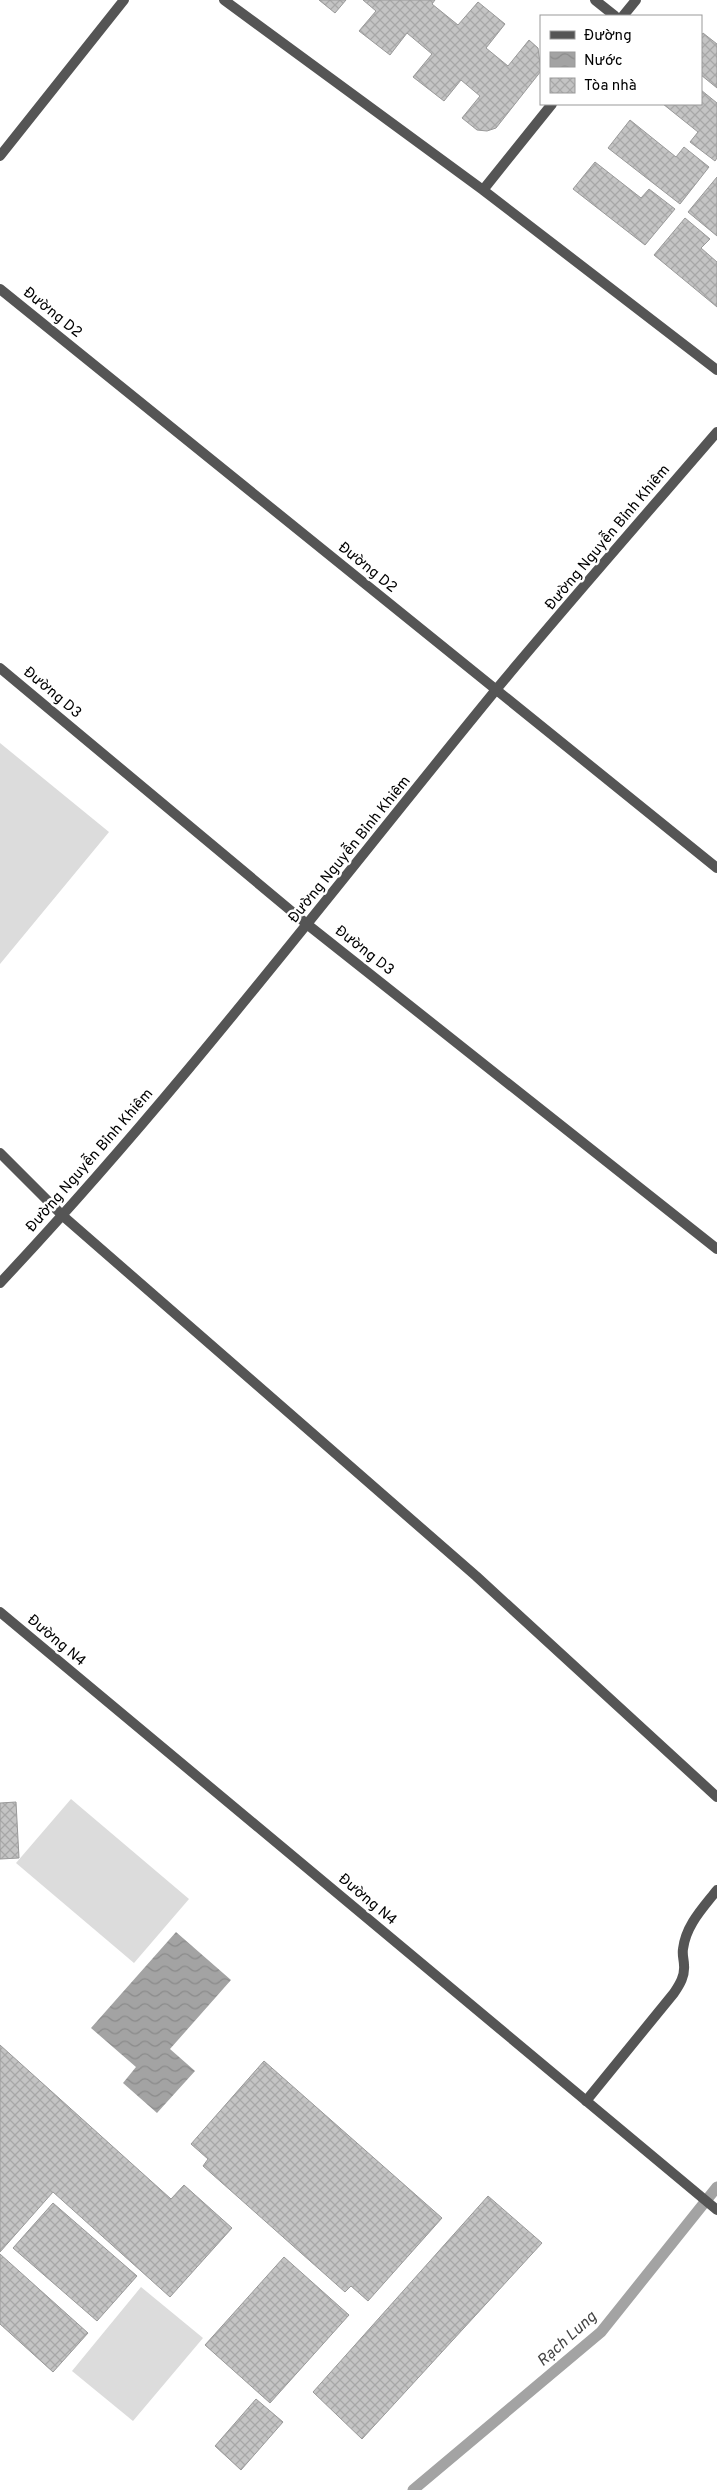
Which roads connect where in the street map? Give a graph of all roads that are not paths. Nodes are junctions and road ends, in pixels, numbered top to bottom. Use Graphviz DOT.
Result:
graph roads {
  1 [pos="124,0"];
  2 [pos="224,0"];
  3 [pos="595,0"];
  4 [pos="636,0"];
  5 [pos="614,15"];
  6 [pos="624,15"];
  7 [pos="551,105"];
  8 [pos="0,156"];
  9 [pos="483,190"];
  10 [pos="0,289"];
  11 [pos="717,370"];
  12 [pos="717,432"];
  13 [pos="0,668"];
  14 [pos="496,690"];
  15 [pos="717,868"];
  16 [pos="308,924"];
  17 [pos="0,1153"];
  18 [pos="63,1216"];
  19 [pos="717,1249"];
  20 [pos="0,1283"];
  21 [pos="0,1612"];
  22 [pos="717,1797"];
  23 [pos="717,1890"];
  24 [pos="586,2101"];
  25 [pos="717,2210"];
  1 -- 8 [label="street"];
  2 -- 9 [label="street"];
  3 -- 5 [label="street"];
  4 -- 6 [label="street"];
  7 -- 9 [label="street"];
  9 -- 11 [label="street"];
  10 -- 14 [label="street, Đường D2"];
  12 -- 14 [label="street, Đường Nguyễn Bỉnh Khiêm"];
  13 -- 16 [label="street, Đường D3"];
  14 -- 15 [label="street, Đường D2"];
  14 -- 16 [label="street, Đường Nguyễn Bỉnh Khiêm"];
  16 -- 18 [label="street, Đường Nguyễn Bỉnh Khiêm"];
  16 -- 19 [label="street, Đường D3"];
  17 -- 18 [label="street"];
  18 -- 20 [label="street, Đường Nguyễn Bỉnh Khiêm"];
  18 -- 22 [label="street"];
  21 -- 24 [label="street, Đường N4"];
  23 -- 24 [label="street"];
  24 -- 25 [label="street, Đường N4"];
}
